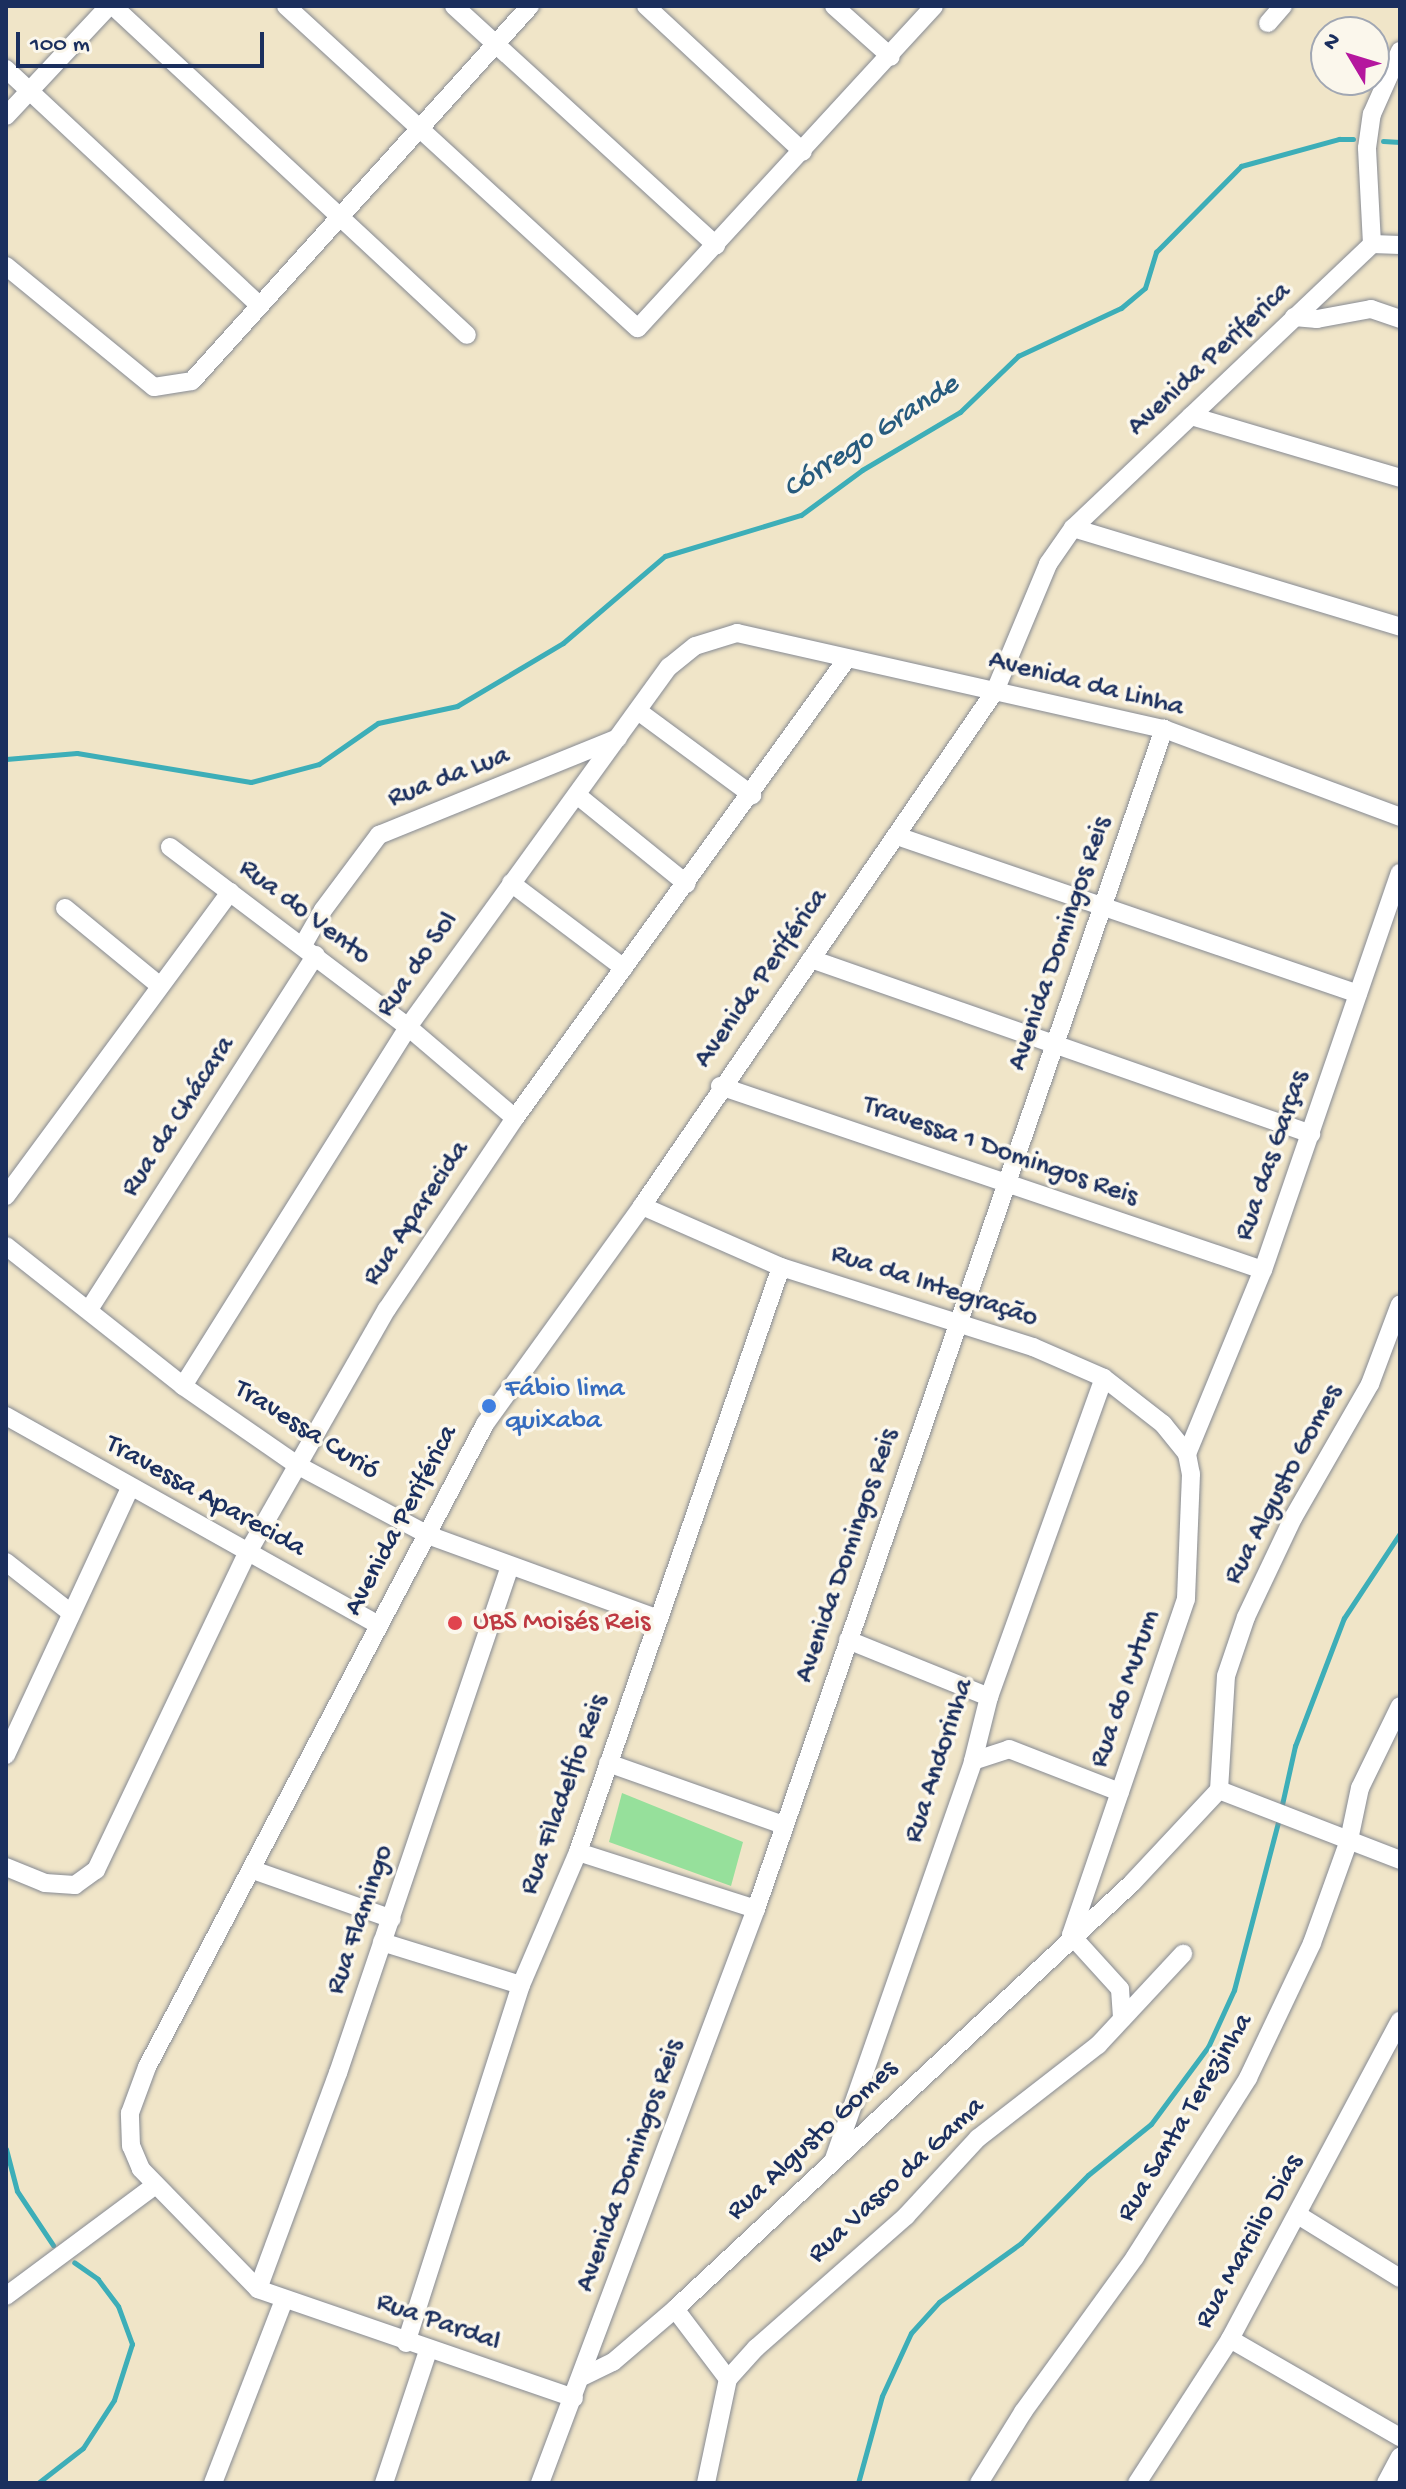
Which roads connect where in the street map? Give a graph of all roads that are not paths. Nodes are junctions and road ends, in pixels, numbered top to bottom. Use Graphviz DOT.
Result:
graph roads {
  1 [pos="111,6"];
  2 [pos="286,6"];
  3 [pos="454,6"];
  4 [pos="530,6"];
  5 [pos="646,6"];
  6 [pos="834,6"];
  7 [pos="934,6"];
  8 [pos="1283,6"];
  9 [pos="1268,23"];
  10 [pos="494,45"];
  11 [pos="1400,51"];
  12 [pos="891,57"];
  13 [pos="6,69"];
  14 [pos="30,90"];
  15 [pos="6,116"];
  16 [pos="418,129"];
  17 [pos="803,152"];
  18 [pos="341,216"];
  19 [pos="1372,244"];
  20 [pos="716,245"];
  21 [pos="1400,245"];
  22 [pos="6,266"];
  23 [pos="260,306"];
  24 [pos="1294,317"];
  25 [pos="1400,319"];
  26 [pos="467,335"];
  27 [pos="1191,416"];
  28 [pos="1400,478"];
  29 [pos="1073,528"];
  30 [pos="1400,627"];
  31 [pos="749,636"];
  32 [pos="846,660"];
  33 [pos="995,691"];
  34 [pos="638,711"];
  35 [pos="1164,729"];
  36 [pos="618,738"];
  37 [pos="577,795"];
  38 [pos="752,795"];
  39 [pos="1400,817"];
  40 [pos="897,836"];
  41 [pos="170,847"];
  42 [pos="1400,873"];
  43 [pos="511,883"];
  44 [pos="687,884"];
  45 [pos="230,892"];
  46 [pos="1103,906"];
  47 [pos="65,908"];
  48 [pos="310,950"];
  49 [pos="811,959"];
  50 [pos="624,968"];
  51 [pos="160,986"];
  52 [pos="1358,994"];
  53 [pos="408,1027"];
  54 [pos="1057,1042"];
  55 [pos="720,1086"];
  56 [pos="515,1118"];
  57 [pos="1311,1134"];
  58 [pos="1008,1186"];
  59 [pos="6,1196"];
  60 [pos="642,1206"];
  61 [pos="6,1246"];
  62 [pos="781,1267"];
  63 [pos="1263,1270"];
  64 [pos="1400,1304"];
  65 [pos="90,1308"];
  66 [pos="959,1324"];
  67 [pos="1104,1378"];
  68 [pos="183,1386"];
  69 [pos="6,1416"];
  70 [pos="1187,1454"];
  71 [pos="297,1465"];
  72 [pos="130,1488"];
  73 [pos="428,1535"];
  74 [pos="247,1554"];
  75 [pos="6,1562"];
  76 [pos="510,1566"];
  77 [pos="71,1613"];
  78 [pos="656,1618"];
  79 [pos="378,1625"];
  80 [pos="848,1640"];
  81 [pos="989,1697"];
  82 [pos="1400,1706"];
  83 [pos="6,1755"];
  84 [pos="973,1761"];
  85 [pos="608,1763"];
  86 [pos="1219,1790"];
  87 [pos="1120,1792"];
  88 [pos="783,1825"];
  89 [pos="1349,1840"];
  90 [pos="578,1852"];
  91 [pos="1400,1860"];
  92 [pos="6,1867"];
  93 [pos="253,1870"];
  94 [pos="756,1909"];
  95 [pos="392,1919"];
  96 [pos="1071,1935"];
  97 [pos="382,1942"];
  98 [pos="1183,1954"];
  99 [pos="521,1985"];
  100 [pos="1122,2019"];
  101 [pos="1400,2020"];
  102 [pos="833,2161"];
  103 [pos="153,2187"];
  104 [pos="1298,2215"];
  105 [pos="1398,2269"];
  106 [pos="258,2289"];
  107 [pos="6,2296"];
  108 [pos="284,2300"];
  109 [pos="675,2309"];
  110 [pos="1230,2339"];
  111 [pos="406,2343"];
  112 [pos="428,2351"];
  113 [pos="584,2376"];
  114 [pos="728,2379"];
  115 [pos="574,2398"];
  116 [pos="1400,2437"];
  117 [pos="1400,2457"];
  118 [pos="213,2483"];
  119 [pos="384,2483"];
  120 [pos="540,2483"];
  121 [pos="706,2483"];
  122 [pos="979,2483"];
  123 [pos="1137,2483"];
  124 [pos="1386,2483"];
  1 -- 14 [label="street"];
  1 -- 18 [label="street"];
  2 -- 16 [label="street"];
  3 -- 10 [label="street"];
  4 -- 10 [label="street"];
  5 -- 17 [label="street"];
  6 -- 12 [label="street"];
  7 -- 12 [label="street"];
  8 -- 9 [label="street"];
  10 -- 16 [label="street"];
  10 -- 20 [label="street"];
  11 -- 19 [label="street"];
  12 -- 17 [label="street"];
  13 -- 14 [label="street"];
  14 -- 15 [label="street"];
  14 -- 23 [label="street"];
  16 -- 18 [label="street"];
  16 -- 20 [label="street"];
  17 -- 20 [label="street"];
  18 -- 23 [label="street"];
  18 -- 26 [label="street"];
  19 -- 21 [label="street"];
  19 -- 24 [label="street, Avenida Periferica"];
  22 -- 23 [label="street"];
  24 -- 25 [label="street"];
  24 -- 27 [label="street, Avenida Periferica"];
  27 -- 28 [label="street"];
  27 -- 29 [label="street, Avenida Periferica"];
  29 -- 30 [label="street"];
  29 -- 33 [label="street, Avenida Periferica"];
  31 -- 32 [label="street, Avenida da Linha"];
  31 -- 34 [label="street, Rua do Sol"];
  32 -- 33 [label="street, Avenida da Linha"];
  32 -- 38 [label="street, Rua Aparecida"];
  33 -- 35 [label="street, Avenida da Linha"];
  33 -- 40 [label="street, Avenida Periférica"];
  34 -- 36 [label="street, Rua do Sol"];
  34 -- 38 [label="street"];
  35 -- 39 [label="street, Avenida da Linha"];
  35 -- 46 [label="street, Avenida Domingos Reis"];
  36 -- 37 [label="street, Rua do Sol"];
  36 -- 48 [label="street, Rua da Lua"];
  37 -- 43 [label="street, Rua do Sol"];
  37 -- 44 [label="street"];
  38 -- 44 [label="street, Rua Aparecida"];
  40 -- 46 [label="street"];
  40 -- 49 [label="street, Avenida Periférica"];
  41 -- 45 [label="street, Rua do Vento"];
  42 -- 52 [label="street, Rua das Garças"];
  43 -- 50 [label="street"];
  43 -- 53 [label="street, Rua do Sol"];
  44 -- 50 [label="street, Rua Aparecida"];
  45 -- 48 [label="street, Rua do Vento"];
  45 -- 51 [label="street"];
  46 -- 52 [label="street"];
  46 -- 54 [label="street, Avenida Domingos Reis"];
  47 -- 51 [label="street"];
  48 -- 53 [label="street, Rua do Vento"];
  48 -- 65 [label="street, Rua da Chácara"];
  49 -- 54 [label="street"];
  49 -- 55 [label="street, Avenida Periférica"];
  50 -- 56 [label="street, Rua Aparecida"];
  51 -- 59 [label="street"];
  52 -- 57 [label="street, Rua das Garças"];
  53 -- 56 [label="street, Rua do Vento"];
  53 -- 68 [label="street, Rua do Sol"];
  54 -- 57 [label="street"];
  54 -- 58 [label="street, Avenida Domingos Reis"];
  55 -- 58 [label="street, Travessa 1 Domingos Reis"];
  55 -- 60 [label="street, Avenida Periférica"];
  56 -- 71 [label="street, Rua Aparecida"];
  57 -- 63 [label="street, Rua das Garças"];
  58 -- 63 [label="street, Travessa 1 Domingos Reis"];
  58 -- 66 [label="street, Avenida Domingos Reis"];
  60 -- 62 [label="street, Rua da Integração"];
  60 -- 73 [label="street, Avenida Periférica"];
  61 -- 65 [label="street, Travessa Curió"];
  62 -- 66 [label="street, Rua da Integração"];
  62 -- 78 [label="street, Rua Filadelfio Reis"];
  63 -- 70 [label="street, Rua das Garças"];
  64 -- 86 [label="street, Rua Algusto Gomes"];
  65 -- 68 [label="street, Travessa Curió"];
  66 -- 67 [label="street, Rua da Integração"];
  66 -- 80 [label="street, Avenida Domingos Reis"];
  67 -- 70 [label="street, Rua da Integração"];
  67 -- 81 [label="street, Rua Andorinha"];
  68 -- 71 [label="street, Travessa Curió"];
  69 -- 72 [label="street, Travessa Aparecida"];
  70 -- 87 [label="street, Rua do Mutum"];
  71 -- 73 [label="street, Travessa Curió"];
  71 -- 74 [label="street, Rua Aparecida"];
  72 -- 74 [label="street, Travessa Aparecida"];
  72 -- 77 [label="street"];
  73 -- 76 [label="street, Travessa Curió"];
  73 -- 79 [label="street, Avenida Periférica"];
  74 -- 79 [label="street, Travessa Aparecida"];
  74 -- 92 [label="street, Rua Aparecida"];
  75 -- 77 [label="street"];
  76 -- 78 [label="street, Travessa Curió"];
  76 -- 95 [label="street, Rua Flamingo"];
  77 -- 83 [label="street"];
  78 -- 85 [label="street, Rua Filadelfio Reis"];
  79 -- 93 [label="street, Avenida Periférica"];
  80 -- 81 [label="street"];
  80 -- 88 [label="street, Avenida Domingos Reis"];
  81 -- 84 [label="street, Rua Andorinha"];
  82 -- 89 [label="street, Rua Santa Terezinha"];
  84 -- 87 [label="street"];
  84 -- 102 [label="street, Rua Andorinha"];
  85 -- 88 [label="street"];
  85 -- 90 [label="street, Rua Filadelfio Reis"];
  86 -- 89 [label="street"];
  86 -- 96 [label="street, Rua Algusto Gomes"];
  87 -- 96 [label="street, Rua do Mutum"];
  88 -- 94 [label="street, Avenida Domingos Reis"];
  89 -- 91 [label="street"];
  89 -- 122 [label="street, Rua Santa Terezinha"];
  90 -- 94 [label="street"];
  90 -- 99 [label="street, Rua Filadelfio Reis"];
  93 -- 95 [label="street"];
  93 -- 103 [label="street, Avenida Periférica"];
  94 -- 113 [label="street, Avenida Domingos Reis"];
  95 -- 97 [label="street, Rua Flamingo"];
  96 -- 100 [label="street"];
  96 -- 102 [label="street, Rua Algusto Gomes"];
  97 -- 99 [label="street"];
  97 -- 106 [label="street, Rua Flamingo"];
  98 -- 100 [label="street, Rua Vasco da Gama"];
  99 -- 111 [label="street, Rua Filadelfio Reis"];
  100 -- 114 [label="street, Rua Vasco da Gama"];
  101 -- 104 [label="street, Rua Marcilio Dias"];
  102 -- 109 [label="street, Rua Algusto Gomes"];
  103 -- 106 [label="street, Avenida Periférica"];
  103 -- 107 [label="street"];
  104 -- 105 [label="street"];
  104 -- 110 [label="street, Rua Marcilio Dias"];
  106 -- 108 [label="street, Rua Pardal"];
  108 -- 111 [label="street, Rua Pardal"];
  108 -- 118 [label="street"];
  109 -- 113 [label="street, Rua Algusto Gomes"];
  109 -- 114 [label="street"];
  110 -- 116 [label="street"];
  110 -- 123 [label="street, Rua Marcilio Dias"];
  111 -- 112 [label="street, Rua Pardal"];
  112 -- 115 [label="street, Rua Pardal"];
  112 -- 119 [label="street"];
  113 -- 115 [label="street, Avenida Domingos Reis"];
  114 -- 121 [label="street"];
  115 -- 120 [label="street, Avenida Domingos Reis"];
  117 -- 124 [label="street"];
}
